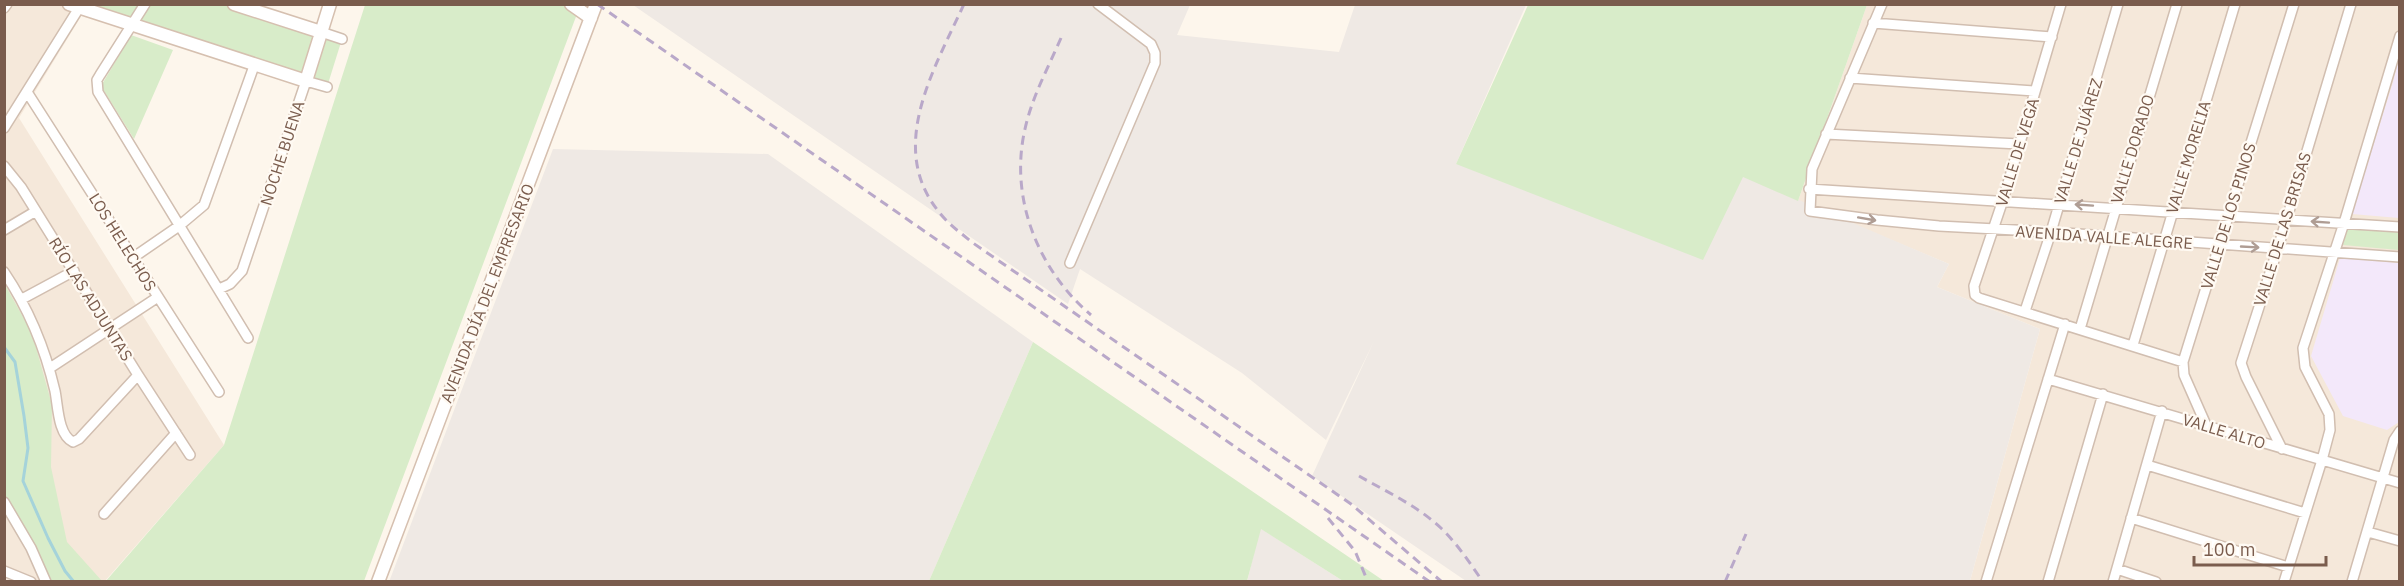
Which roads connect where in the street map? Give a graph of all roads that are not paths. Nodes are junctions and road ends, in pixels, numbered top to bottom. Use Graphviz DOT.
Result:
graph roads {
  1 [pos="145,4"];
  2 [pos="234,4"];
  3 [pos="330,4"];
  4 [pos="571,4"];
  5 [pos="596,4"];
  6 [pos="1098,4"];
  7 [pos="1882,4"];
  8 [pos="2061,4"];
  9 [pos="2118,4"];
  10 [pos="2177,4"];
  11 [pos="2235,4"];
  12 [pos="2294,4"];
  13 [pos="2351,4"];
  14 [pos="74,6"];
  15 [pos="591,18"];
  16 [pos="1874,23"];
  17 [pos="130,25"];
  18 [pos="321,32"];
  19 [pos="2400,36"];
  20 [pos="2052,37"];
  21 [pos="342,39"];
  22 [pos="254,66"];
  23 [pos="1850,78"];
  24 [pos="306,81"];
  25 [pos="327,87"];
  26 [pos="2035,91"];
  27 [pos="27,92"];
  28 [pos="4,128"];
  29 [pos="1826,134"];
  30 [pos="2019,144"];
  31 [pos="4,166"];
  32 [pos="1809,189"];
  33 [pos="2003,200"];
  34 [pos="2059,204"];
  35 [pos="2115,207"];
  36 [pos="36,211"];
  37 [pos="2172,211"];
  38 [pos="2228,215"];
  39 [pos="2285,219"];
  40 [pos="2344,223"];
  41 [pos="179,226"];
  42 [pos="2400,227"];
  43 [pos="1993,229"];
  44 [pos="4,230"];
  45 [pos="2051,232"];
  46 [pos="2106,236"];
  47 [pos="2164,241"];
  48 [pos="2219,245"];
  49 [pos="2278,248"];
  50 [pos="2334,252"];
  51 [pos="134,257"];
  52 [pos="2400,257"];
  53 [pos="1070,263"];
  54 [pos="74,271"];
  55 [pos="4,272"];
  56 [pos="219,289"];
  57 [pos="158,297"];
  58 [pos="22,299"];
  59 [pos="2025,311"];
  60 [pos="2065,324"];
  61 [pos="109,327"];
  62 [pos="2080,329"];
  63 [pos="248,338"];
  64 [pos="2133,345"];
  65 [pos="2183,362"];
  66 [pos="50,368"];
  67 [pos="138,375"];
  68 [pos="2048,379"];
  69 [pos="219,392"];
  70 [pos="2103,394"];
  71 [pos="2162,411"];
  72 [pos="2206,425"];
  73 [pos="2400,431"];
  74 [pos="176,433"];
  75 [pos="2282,449"];
  76 [pos="190,455"];
  77 [pos="2322,460"];
  78 [pos="2147,465"];
  79 [pos="2382,478"];
  80 [pos="2400,483"];
  81 [pos="4,502"];
  82 [pos="2305,513"];
  83 [pos="104,514"];
  84 [pos="2131,518"];
  85 [pos="2368,532"];
  86 [pos="2400,541"];
  87 [pos="2288,567"];
  88 [pos="2117,569"];
  89 [pos="4,571"];
  90 [pos="45,580"];
  91 [pos="31,582"];
  92 [pos="378,582"];
  93 [pos="1986,582"];
  94 [pos="2048,582"];
  95 [pos="2113,582"];
  96 [pos="2156,582"];
  97 [pos="2284,582"];
  98 [pos="2352,582"];
  1 -- 17 [label="street"];
  2 -- 18 [label="street"];
  3 -- 18 [label="street, NOCHE BUENA"];
  4 -- 15 [label="street"];
  5 -- 15 [label="street, AVENIDA DÍA DEL EMPRESARIO"];
  6 -- 53 [label="street"];
  7 -- 16 [label="street"];
  8 -- 20 [label="street, VALLE DE VEGA"];
  9 -- 34 [label="street, VALLE DE JUÁREZ"];
  10 -- 35 [label="street, VALLE DORADO"];
  11 -- 37 [label="street, VALLE MORELIA"];
  12 -- 38 [label="street, VALLE DE LOS PINOS"];
  13 -- 39 [label="street, VALLE DE LAS BRISAS"];
  14 -- 17 [label="street"];
  14 -- 27 [label="street"];
  15 -- 92 [label="street, AVENIDA DÍA DEL EMPRESARIO"];
  16 -- 20 [label="street"];
  16 -- 23 [label="street"];
  17 -- 22 [label="street"];
  17 -- 41 [label="street"];
  18 -- 21 [label="street"];
  18 -- 24 [label="street, NOCHE BUENA"];
  19 -- 40 [label="street"];
  20 -- 26 [label="street, VALLE DE VEGA"];
  22 -- 24 [label="street"];
  22 -- 41 [label="street"];
  23 -- 26 [label="street"];
  23 -- 29 [label="street"];
  24 -- 25 [label="street"];
  24 -- 56 [label="street, NOCHE BUENA"];
  26 -- 30 [label="street, VALLE DE VEGA"];
  27 -- 28 [label="street"];
  27 -- 51 [label="street, LOS HELECHOS"];
  29 -- 30 [label="street"];
  29 -- 32 [label="street"];
  30 -- 33 [label="street, VALLE DE VEGA"];
  31 -- 36 [label="street, RÍO LAS ADJUNTAS"];
  32 -- 33 [label="street, AVENIDA VALLE ALEGRE"];
  32 -- 43 [label="street, AVENIDA VALLE ALEGRE, one-way"];
  33 -- 34 [label="street, AVENIDA VALLE ALEGRE"];
  33 -- 43 [label="street, VALLE DE VEGA"];
  35 -- 34 [label="street, AVENIDA VALLE ALEGRE, one-way"];
  34 -- 45 [label="street, VALLE DE JUÁREZ"];
  35 -- 37 [label="street, AVENIDA VALLE ALEGRE"];
  35 -- 46 [label="street, VALLE DORADO"];
  36 -- 44 [label="street"];
  36 -- 54 [label="street, RÍO LAS ADJUNTAS"];
  37 -- 38 [label="street, AVENIDA VALLE ALEGRE"];
  37 -- 47 [label="street, VALLE MORELIA"];
  38 -- 39 [label="street, AVENIDA VALLE ALEGRE"];
  38 -- 48 [label="street, VALLE DE LOS PINOS"];
  40 -- 39 [label="street, AVENIDA VALLE ALEGRE, one-way"];
  39 -- 49 [label="street, VALLE DE LAS BRISAS"];
  40 -- 42 [label="street, AVENIDA VALLE ALEGRE"];
  40 -- 50 [label="street"];
  41 -- 51 [label="street"];
  41 -- 56 [label="street"];
  43 -- 45 [label="street, AVENIDA VALLE ALEGRE"];
  43 -- 59 [label="street, VALLE DE VEGA"];
  45 -- 46 [label="street, AVENIDA VALLE ALEGRE"];
  45 -- 59 [label="street, VALLE DE JUÁREZ"];
  46 -- 47 [label="street, AVENIDA VALLE ALEGRE"];
  46 -- 62 [label="street, VALLE DORADO"];
  47 -- 48 [label="street, AVENIDA VALLE ALEGRE"];
  47 -- 64 [label="street, VALLE MORELIA"];
  48 -- 49 [label="street, AVENIDA VALLE ALEGRE, one-way"];
  48 -- 65 [label="street, VALLE DE LOS PINOS"];
  49 -- 50 [label="street, AVENIDA VALLE ALEGRE"];
  49 -- 75 [label="street, VALLE DE LAS BRISAS"];
  50 -- 52 [label="street, AVENIDA VALLE ALEGRE"];
  50 -- 77 [label="street"];
  51 -- 57 [label="street, LOS HELECHOS"];
  54 -- 58 [label="street"];
  54 -- 61 [label="street, RÍO LAS ADJUNTAS"];
  55 -- 58 [label="street"];
  56 -- 63 [label="street"];
  57 -- 61 [label="street"];
  57 -- 69 [label="street, LOS HELECHOS"];
  58 -- 66 [label="street"];
  59 -- 60 [label="street"];
  60 -- 62 [label="street"];
  60 -- 68 [label="street"];
  61 -- 66 [label="street"];
  61 -- 67 [label="street, RÍO LAS ADJUNTAS"];
  62 -- 64 [label="street"];
  64 -- 65 [label="street"];
  65 -- 72 [label="street"];
  66 -- 67 [label="street"];
  67 -- 74 [label="street, RÍO LAS ADJUNTAS"];
  68 -- 70 [label="street, VALLE ALTO"];
  68 -- 93 [label="street"];
  70 -- 71 [label="street, VALLE ALTO"];
  70 -- 94 [label="street"];
  71 -- 72 [label="street, VALLE ALTO"];
  71 -- 78 [label="street"];
  72 -- 75 [label="street, VALLE ALTO"];
  73 -- 79 [label="street"];
  74 -- 76 [label="street, RÍO LAS ADJUNTAS"];
  74 -- 83 [label="street"];
  75 -- 77 [label="street, VALLE ALTO"];
  77 -- 79 [label="street, VALLE ALTO"];
  77 -- 82 [label="street"];
  78 -- 82 [label="street"];
  78 -- 84 [label="street"];
  79 -- 80 [label="street, VALLE ALTO"];
  79 -- 85 [label="street"];
  81 -- 90 [label="street"];
  82 -- 87 [label="street"];
  84 -- 87 [label="street"];
  84 -- 88 [label="street"];
  85 -- 86 [label="street"];
  85 -- 98 [label="street"];
  87 -- 97 [label="street"];
  88 -- 95 [label="street"];
  88 -- 96 [label="street"];
  89 -- 91 [label="street"];
}
